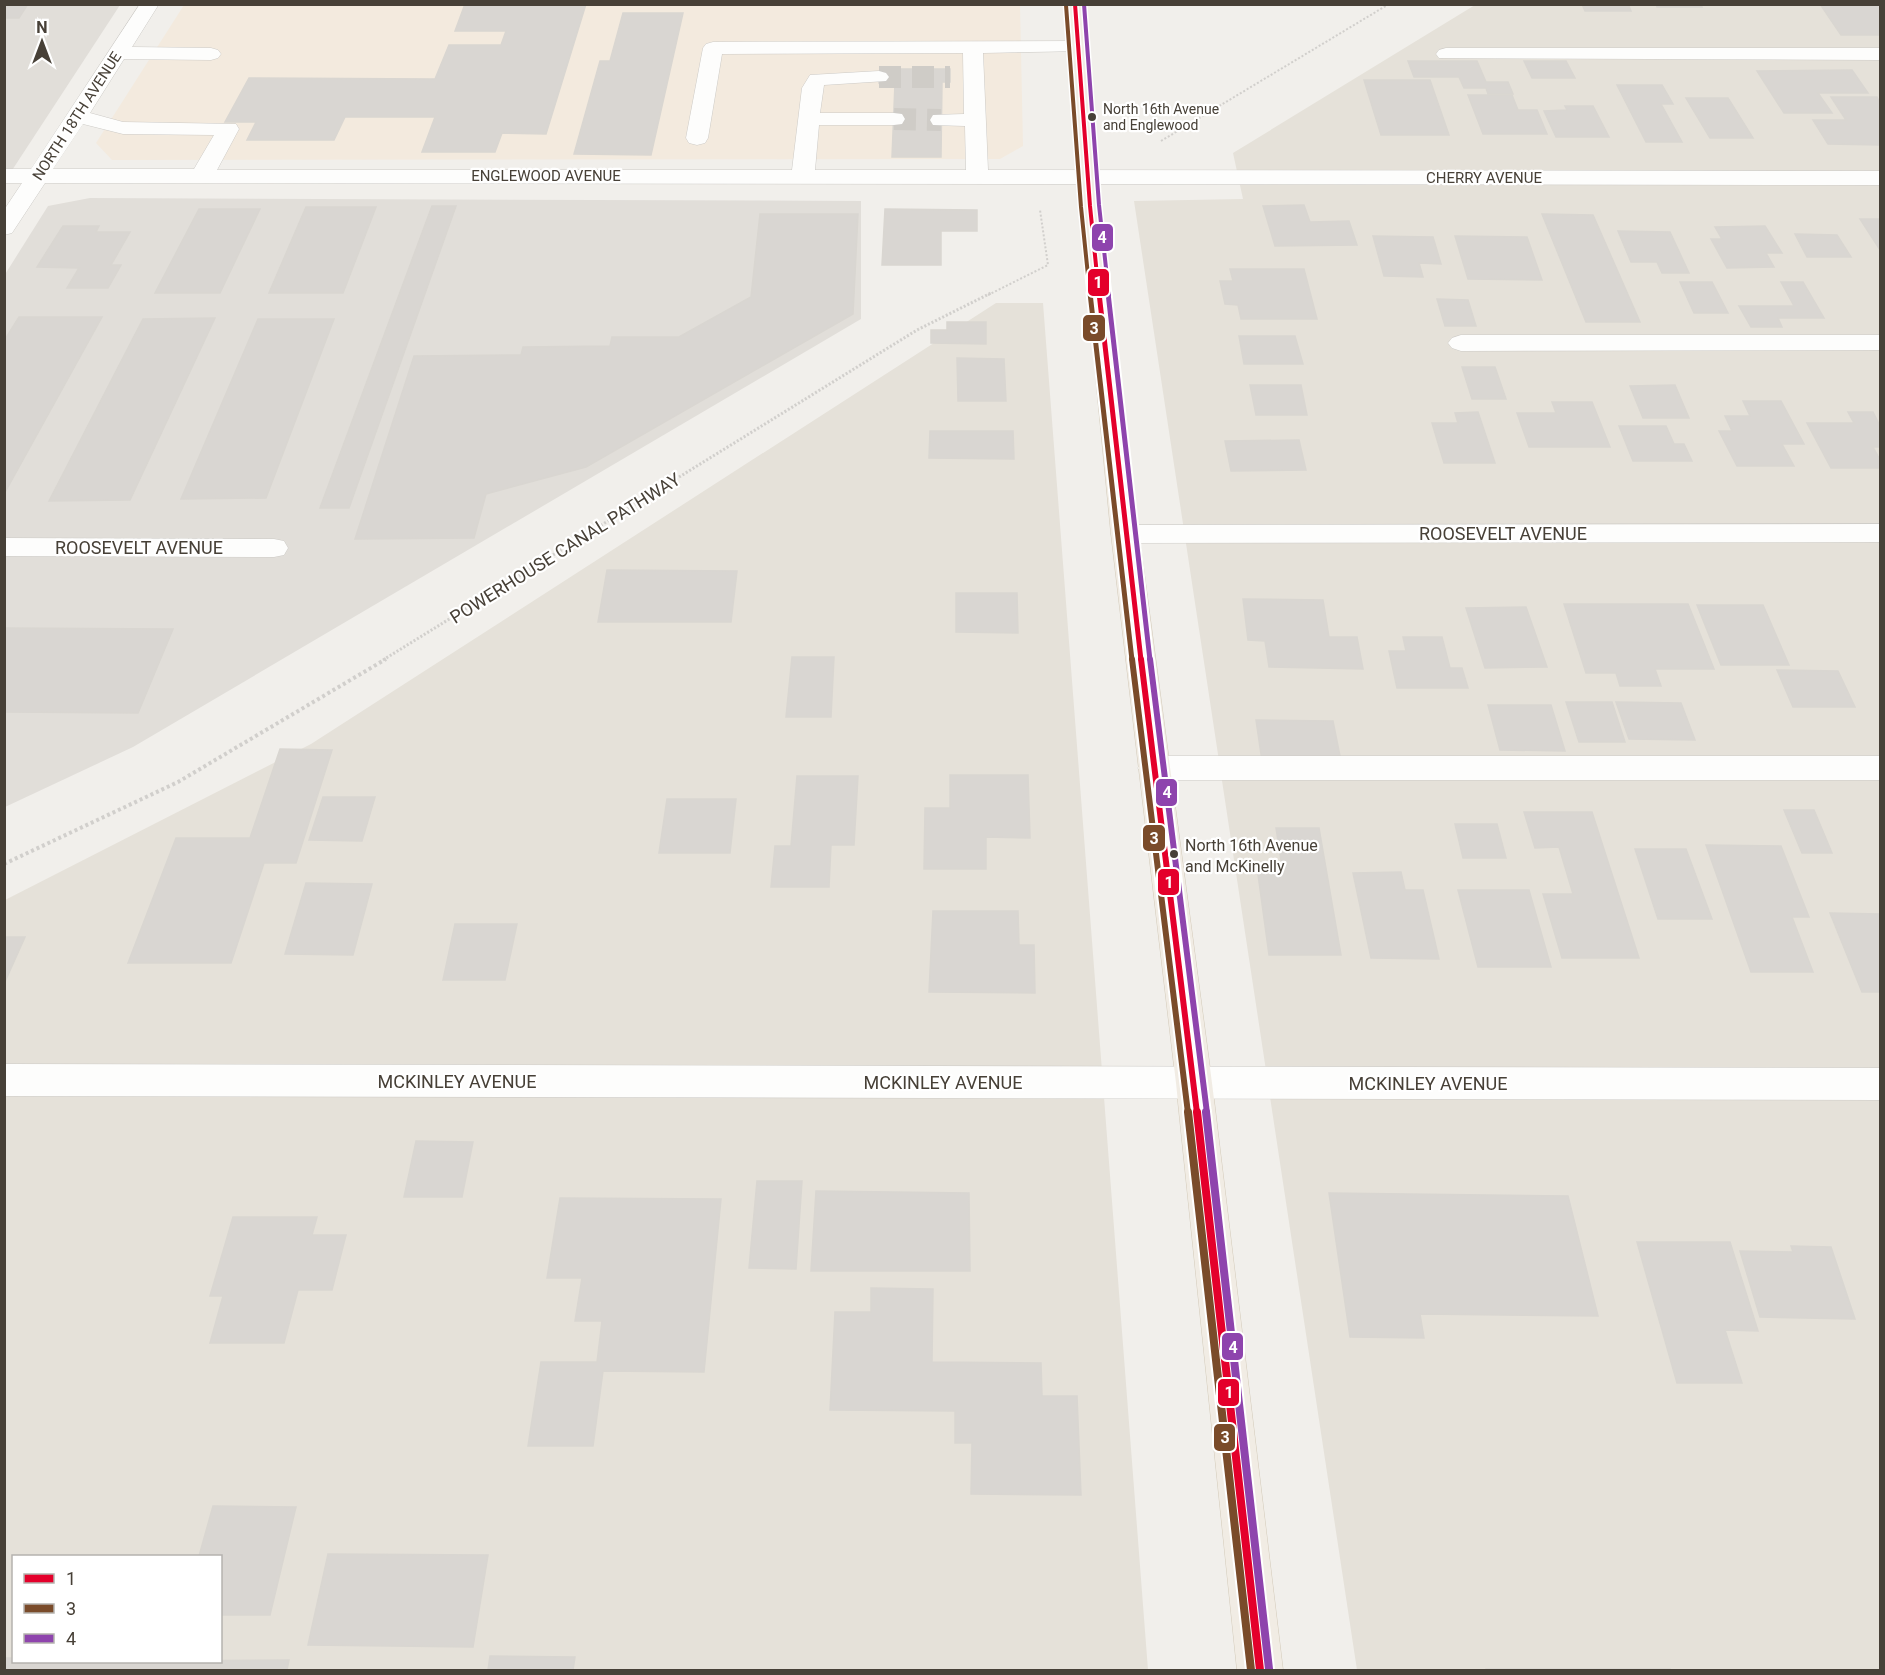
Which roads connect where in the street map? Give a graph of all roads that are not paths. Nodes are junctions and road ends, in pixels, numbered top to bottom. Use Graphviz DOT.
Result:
graph roads {
  1 [pos="150,4"];
  2 [pos="1075,4"];
  3 [pos="973,48"];
  4 [pos="1077,48"];
  5 [pos="118,53"];
  6 [pos="211,54"];
  7 [pos="1446,54"];
  8 [pos="1881,54"];
  9 [pos="879,77"];
  10 [pos="950,77"];
  11 [pos="975,77"];
  12 [pos="77,116"];
  13 [pos="809,119"];
  14 [pos="894,119"];
  15 [pos="941,120"];
  16 [pos="976,120"];
  17 [pos="697,138"];
  18 [pos="4,176"];
  19 [pos="38,176"];
  20 [pos="202,176"];
  21 [pos="802,176"];
  22 [pos="977,176"];
  23 [pos="1088,177"];
  24 [pos="1881,178"];
  25 [pos="4,228"];
  26 [pos="1881,343"];
  27 [pos="1461,344"];
  28 [pos="1881,533"];
  29 [pos="1125,534"];
  30 [pos="4,547"];
  31 [pos="274,548"];
  32 [pos="1154,768"];
  33 [pos="1881,768"];
  34 [pos="4,1080"];
  35 [pos="1194,1083"];
  36 [pos="1881,1084"];
  37 [pos="1260,1671"];
  1 -- 5 [label="street, NORTH 18TH AVENUE"];
  2 -- 4 [label="main road"];
  3 -- 4 [label="street"];
  3 -- 11 [label="street"];
  3 -- 17 [label="street"];
  4 -- 23 [label="main road"];
  5 -- 6 [label="street"];
  5 -- 12 [label="street, NORTH 18TH AVENUE"];
  7 -- 8 [label="street"];
  9 -- 13 [label="street"];
  10 -- 11 [label="street"];
  11 -- 16 [label="street"];
  12 -- 19 [label="street, NORTH 18TH AVENUE"];
  12 -- 20 [label="street"];
  13 -- 14 [label="street"];
  13 -- 21 [label="street"];
  15 -- 16 [label="street"];
  16 -- 22 [label="street"];
  18 -- 19 [label="street, ENGLEWOOD AVENUE"];
  19 -- 20 [label="street, ENGLEWOOD AVENUE"];
  19 -- 25 [label="street, NORTH 18TH AVENUE"];
  20 -- 21 [label="street, ENGLEWOOD AVENUE"];
  21 -- 22 [label="street, ENGLEWOOD AVENUE"];
  22 -- 23 [label="street, ENGLEWOOD AVENUE"];
  23 -- 24 [label="street, CHERRY AVENUE"];
  23 -- 29 [label="main road"];
  26 -- 27 [label="street"];
  28 -- 29 [label="street, ROOSEVELT AVENUE"];
  29 -- 32 [label="main road"];
  30 -- 31 [label="street, ROOSEVELT AVENUE"];
  32 -- 33 [label="street"];
  32 -- 35 [label="main road"];
  34 -- 35 [label="street, MCKINLEY AVENUE"];
  35 -- 36 [label="street, MCKINLEY AVENUE"];
  35 -- 37 [label="main road"];
}
